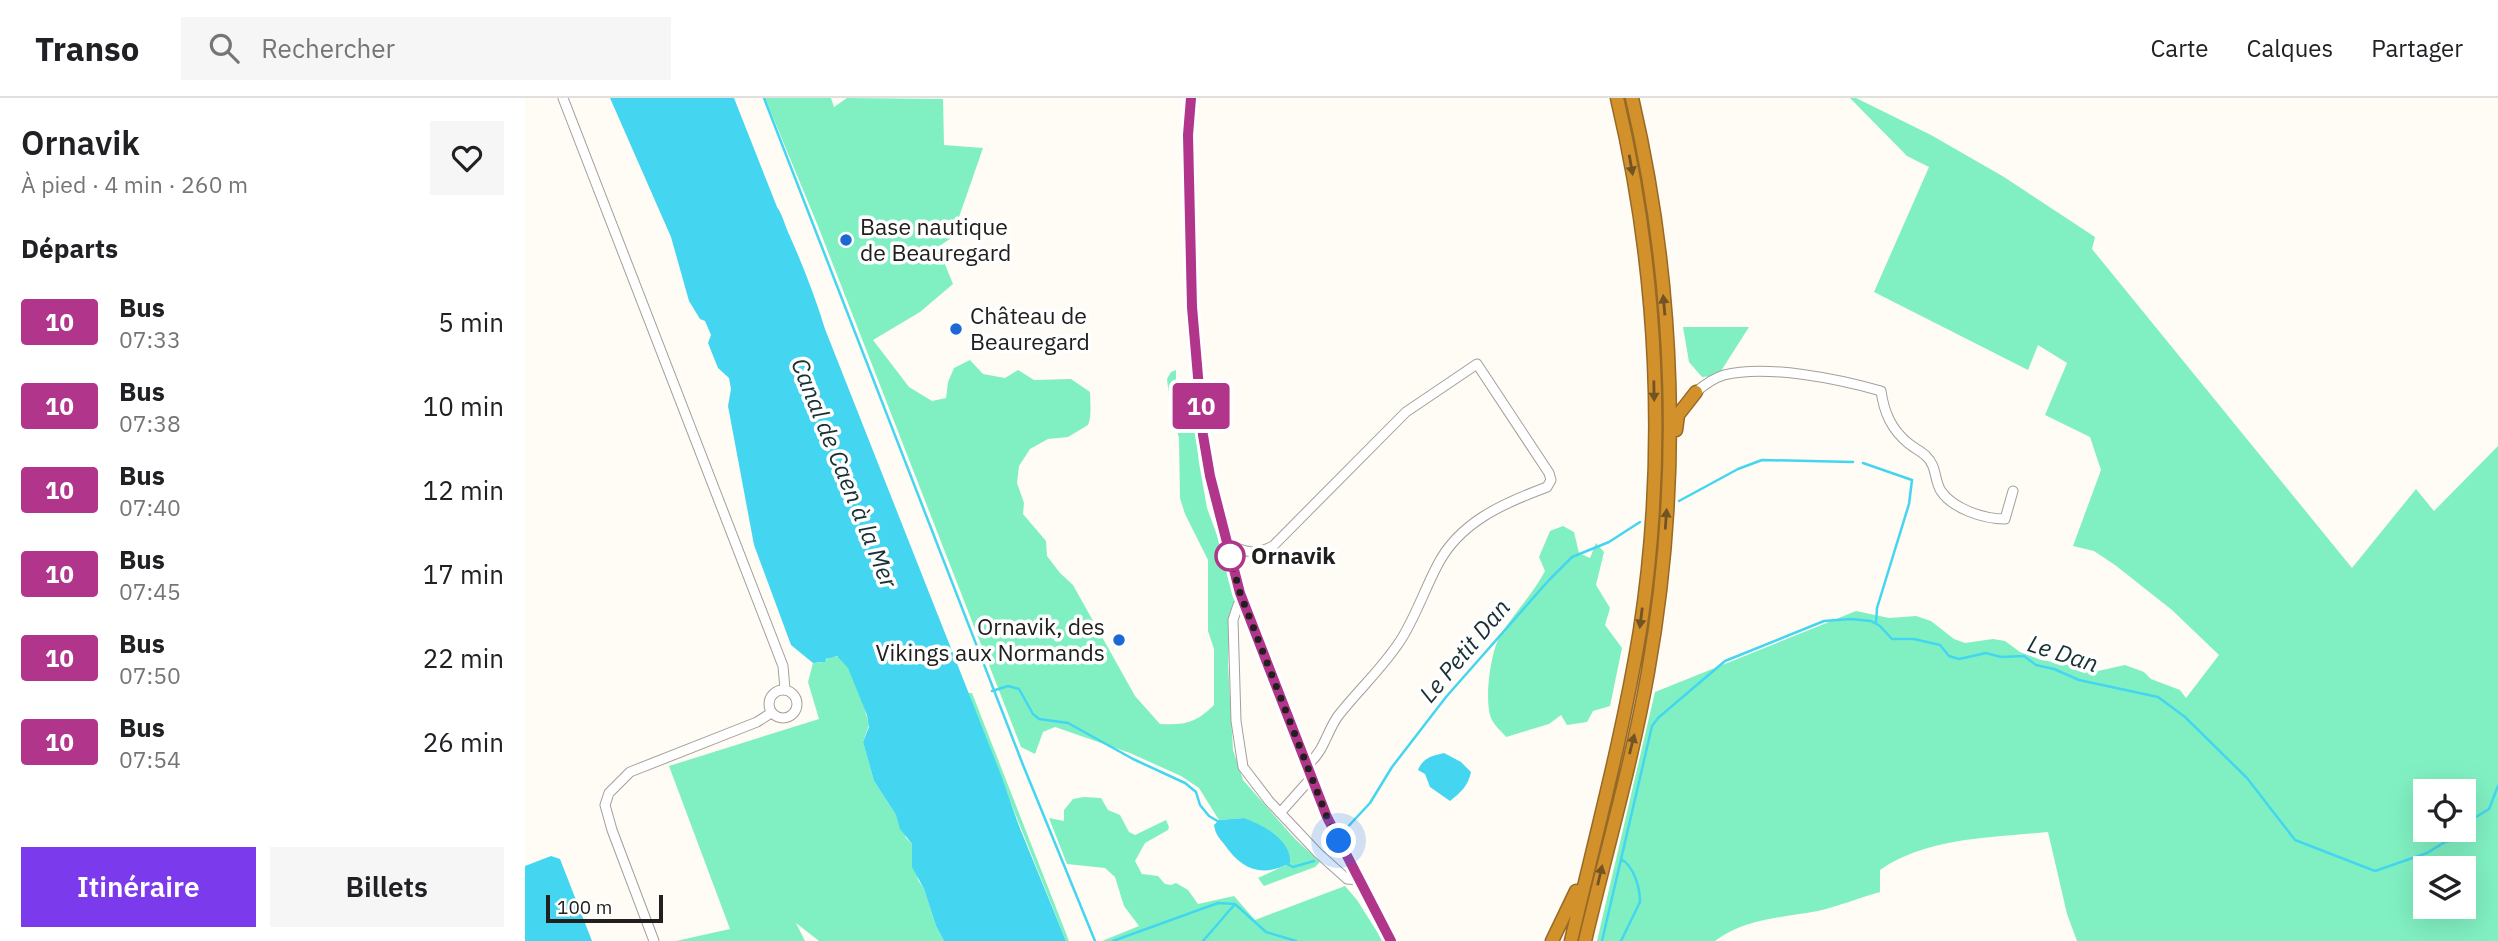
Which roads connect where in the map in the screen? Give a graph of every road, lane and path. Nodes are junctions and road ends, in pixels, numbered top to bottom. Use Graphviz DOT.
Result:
graph roads {
  1 [pos="563,98"];
  2 [pos="1191,98"];
  3 [pos="1617,98"];
  4 [pos="1632,98"];
  5 [pos="1669,373"];
  6 [pos="1696,392"];
  7 [pos="1669,442"];
  8 [pos="2013,491"];
  9 [pos="1227,543"];
  10 [pos="1243,602"];
  11 [pos="785,690"];
  12 [pos="771,713"];
  13 [pos="1307,765"];
  14 [pos="1312,777"];
  15 [pos="1280,813"];
  16 [pos="1590,859"];
  17 [pos="1359,880"];
  18 [pos="654,941"];
  19 [pos="1391,941"];
  20 [pos="1552,941"];
  21 [pos="1571,941"];
  22 [pos="1585,941"];
  1 -- 11 [label="street"];
  2 -- 9 [label="street"];
  3 -- 16 [label="highway, one-way"];
  5 -- 4 [label="highway, one-way"];
  5 -- 6 [label="highway"];
  5 -- 7 [label="highway"];
  6 -- 7 [label="highway"];
  6 -- 8 [label="street"];
  22 -- 7 [label="highway, one-way"];
  9 -- 10 [label="street"];
  9 -- 13 [label="street"];
  10 -- 13 [label="street"];
  10 -- 15 [label="street"];
  11 -- 12 [label="street"];
  11 -- 12 [label="street"];
  12 -- 18 [label="street"];
  13 -- 14 [label="street"];
  14 -- 15 [label="street"];
  14 -- 17 [label="street"];
  15 -- 17 [label="street"];
  16 -- 20 [label="highway"];
  16 -- 21 [label="highway"];
  17 -- 19 [label="street"];
}
